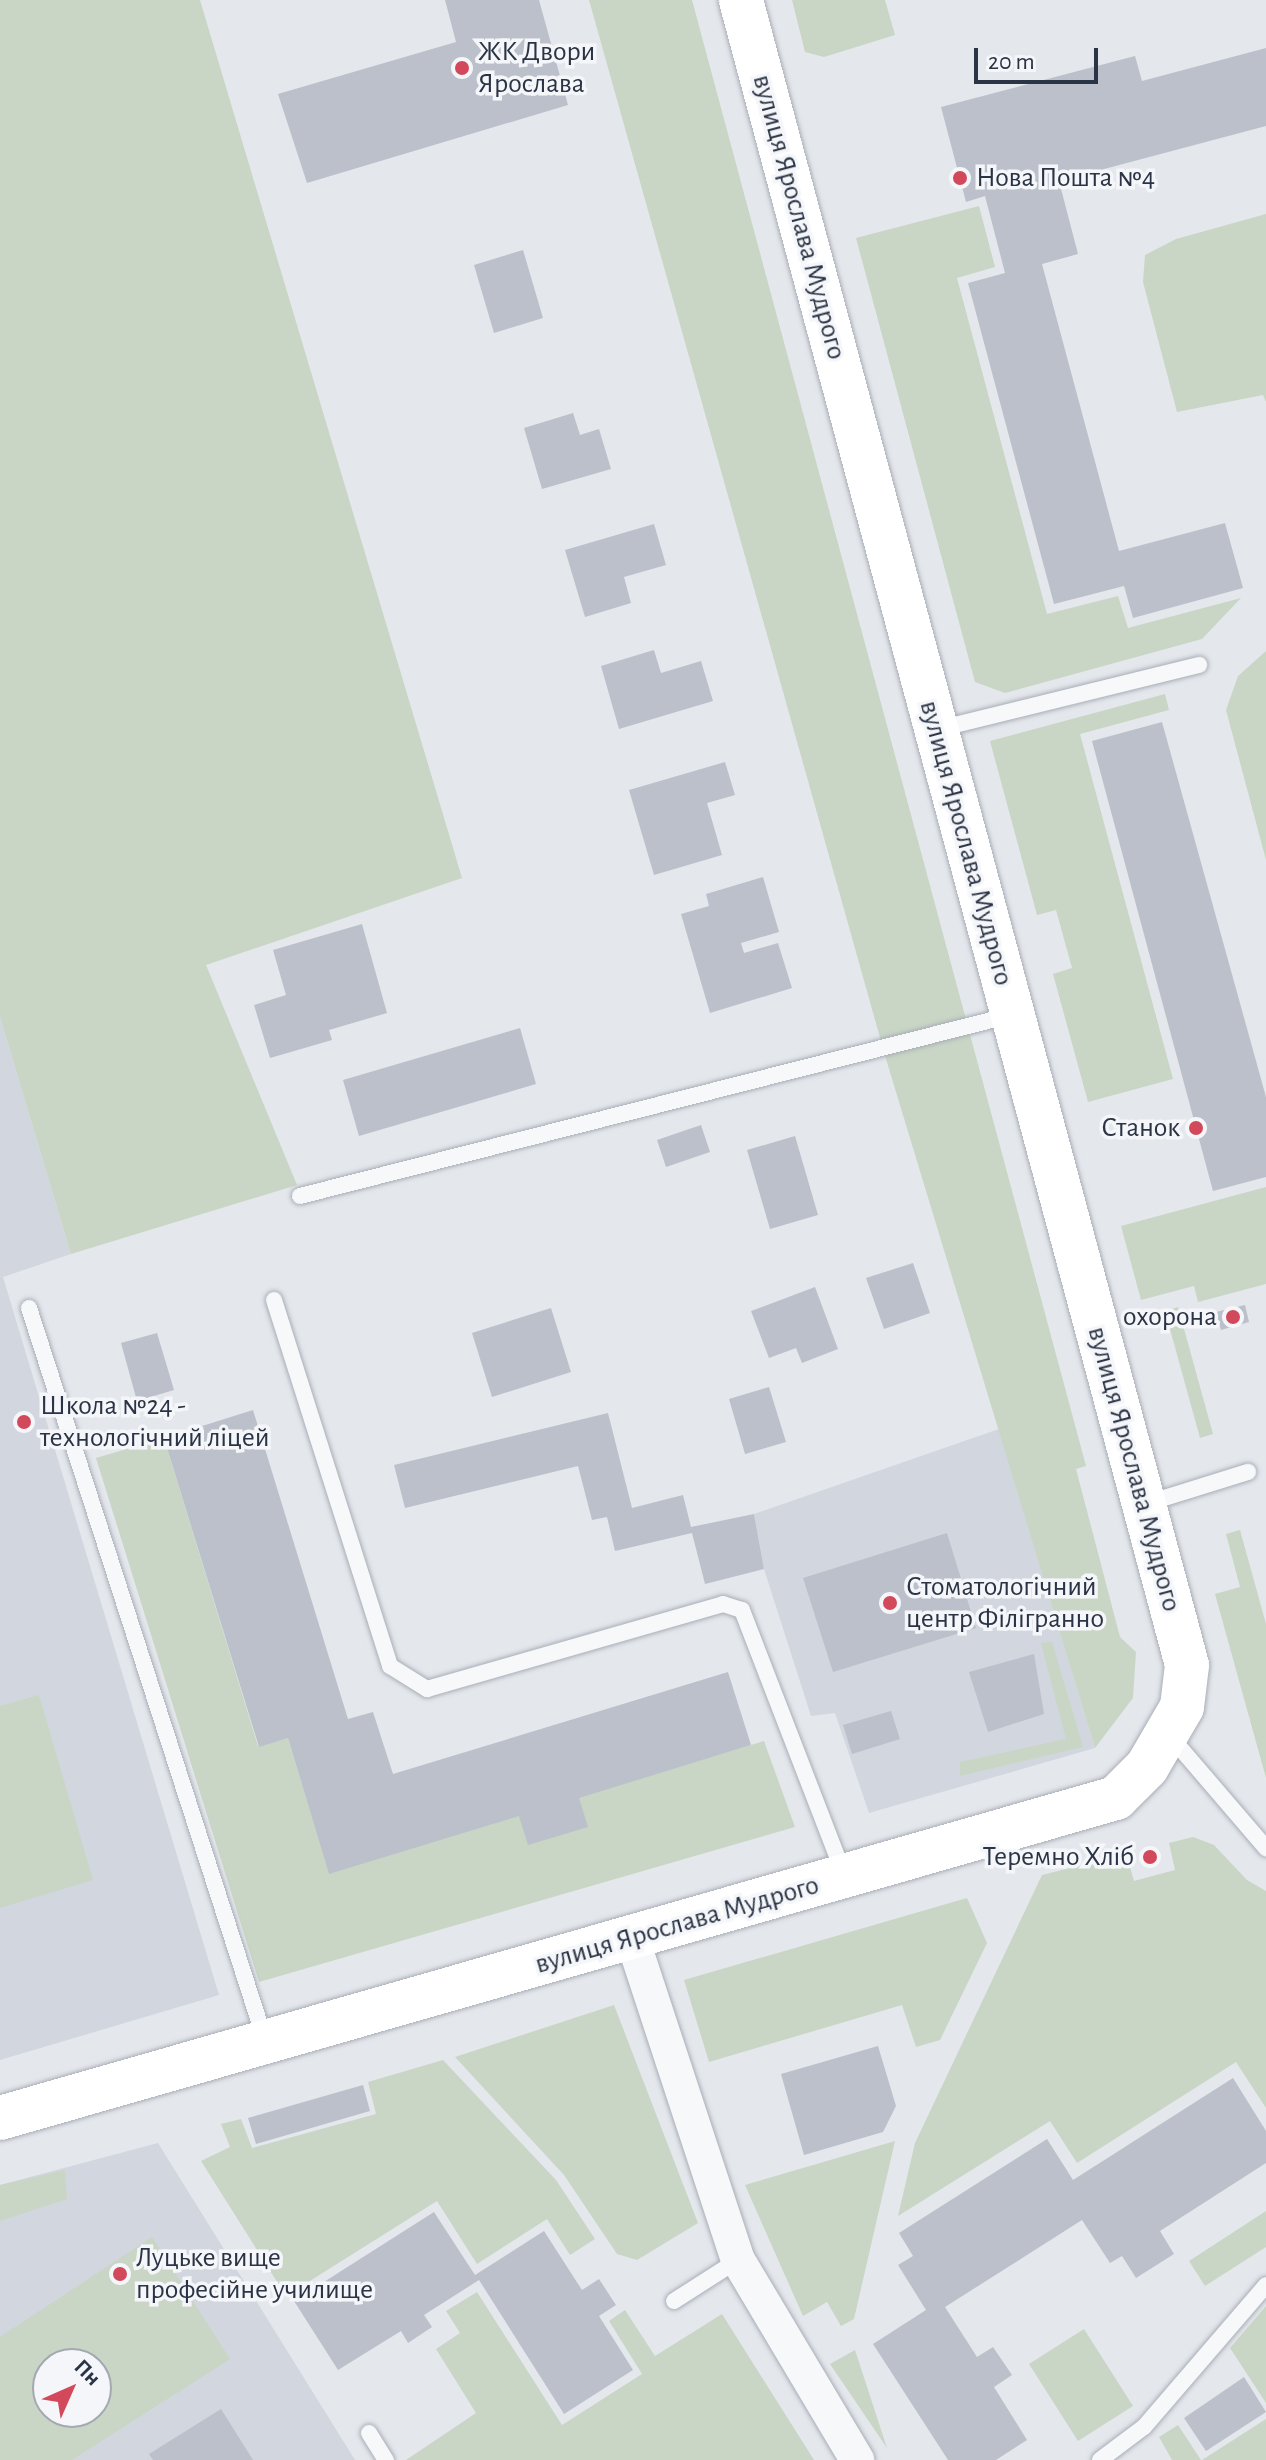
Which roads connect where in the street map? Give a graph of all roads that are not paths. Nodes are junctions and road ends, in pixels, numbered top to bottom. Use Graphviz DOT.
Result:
graph roads {
  1 [pos="741,0"];
  2 [pos="1199,665"];
  3 [pos="936,729"];
  4 [pos="1012,1014"];
  5 [pos="300,1196"];
  6 [pos="274,1300"];
  7 [pos="29,1308"];
  8 [pos="1248,1472"];
  9 [pos="1144,1505"];
  10 [pos="1169,1735"];
  11 [pos="1266,1848"];
  12 [pos="844,1877"];
  13 [pos="632,1938"];
  14 [pos="266,2041"];
  15 [pos="0,2118"];
  16 [pos="738,2260"];
  17 [pos="1266,2285"];
  18 [pos="674,2301"];
  19 [pos="369,2433"];
  20 [pos="855,2459"];
  21 [pos="386,2460"];
  22 [pos="1100,2460"];
  1 -- 3 [label="main road, вулиця Ярослава Мудрого"];
  2 -- 3 [label="lane"];
  3 -- 4 [label="main road, вулиця Ярослава Мудрого"];
  4 -- 5 [label="lane"];
  4 -- 9 [label="main road, вулиця Ярослава Мудрого"];
  6 -- 12 [label="lane"];
  7 -- 14 [label="lane"];
  8 -- 9 [label="lane"];
  9 -- 10 [label="main road, вулиця Ярослава Мудрого"];
  10 -- 11 [label="lane"];
  10 -- 12 [label="main road, вулиця Ярослава Мудрого"];
  12 -- 13 [label="main road, вулиця Ярослава Мудрого"];
  13 -- 14 [label="main road, вулиця Ярослава Мудрого"];
  13 -- 16 [label="street"];
  14 -- 15 [label="main road, вулиця Ярослава Мудрого"];
  16 -- 18 [label="lane"];
  16 -- 20 [label="street"];
  17 -- 22 [label="lane"];
  19 -- 21 [label="lane"];
}
